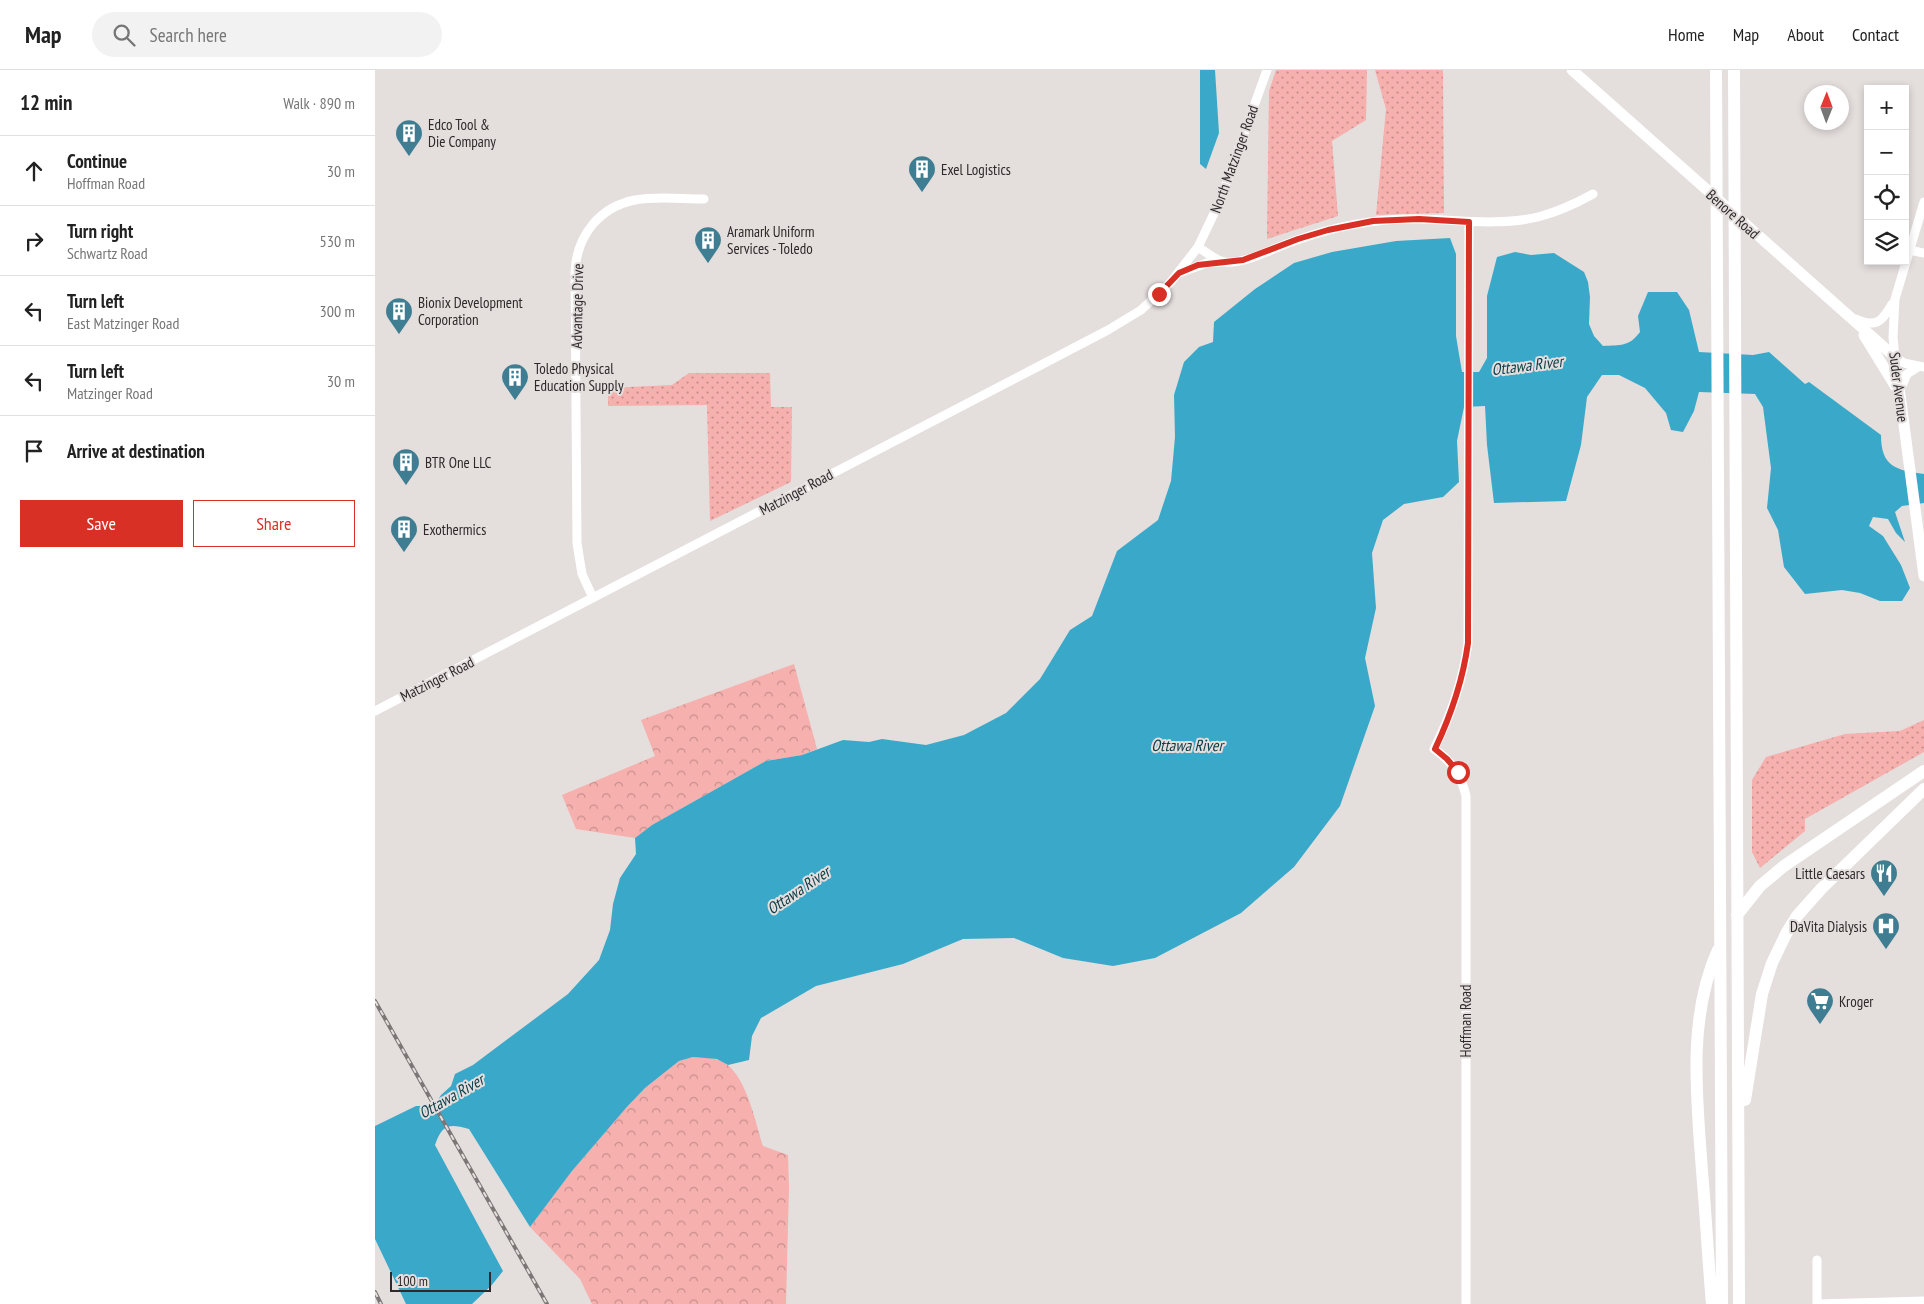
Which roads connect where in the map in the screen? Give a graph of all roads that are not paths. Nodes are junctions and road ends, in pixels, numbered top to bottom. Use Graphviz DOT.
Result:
graph roads {
  1 [pos="1267,70"];
  2 [pos="1571,70"];
  3 [pos="1717,70"];
  4 [pos="1734,70"];
  5 [pos="1593,194"];
  6 [pos="704,199"];
  7 [pos="1924,202"];
  8 [pos="1469,222"];
  9 [pos="1199,247"];
  10 [pos="1909,250"];
  11 [pos="1924,252"];
  12 [pos="1225,262"];
  13 [pos="1905,265"];
  14 [pos="1179,273"];
  15 [pos="1895,299"];
  16 [pos="1847,316"];
  17 [pos="1858,325"];
  18 [pos="1895,357"];
  19 [pos="1921,367"];
  20 [pos="1899,393"];
  21 [pos="1924,576"];
  22 [pos="593,598"];
  23 [pos="375,711"];
  24 [pos="1924,771"];
  25 [pos="1922,792"];
  26 [pos="1739,1132"];
  27 [pos="1817,1260"];
  28 [pos="1924,1301"];
  29 [pos="1465,1304"];
  30 [pos="1712,1304"];
  31 [pos="1722,1304"];
  32 [pos="1739,1304"];
  33 [pos="1817,1304"];
  1 -- 9 [label="street, North Matzinger Road"];
  2 -- 16 [label="main road, Benore Road"];
  3 -- 31 [label="highway"];
  4 -- 26 [label="highway"];
  5 -- 8 [label="street"];
  6 -- 22 [label="street, Advantage Drive"];
  7 -- 10 [label="street, Suder Avenue"];
  8 -- 12 [label="street"];
  8 -- 29 [label="street, Hoffman Road"];
  9 -- 12 [label="street"];
  9 -- 14 [label="street, Matzinger Road"];
  10 -- 11 [label="street"];
  12 -- 14 [label="street"];
  13 -- 15 [label="street, Suder Avenue"];
  14 -- 22 [label="street, Matzinger Road"];
  15 -- 16 [label="street"];
  15 -- 18 [label="street, Suder Avenue"];
  16 -- 17 [label="main road, Benore Road"];
  17 -- 18 [label="main road, Benore Road"];
  17 -- 20 [label="main road"];
  18 -- 19 [label="street"];
  18 -- 20 [label="main road, Suder Avenue"];
  19 -- 20 [label="street"];
  20 -- 21 [label="main road, Suder Avenue"];
  22 -- 23 [label="street, Matzinger Road"];
  24 -- 30 [label="highway"];
  25 -- 26 [label="highway"];
  26 -- 32 [label="highway"];
  27 -- 33 [label="street"];
  28 -- 33 [label="street"];
}
